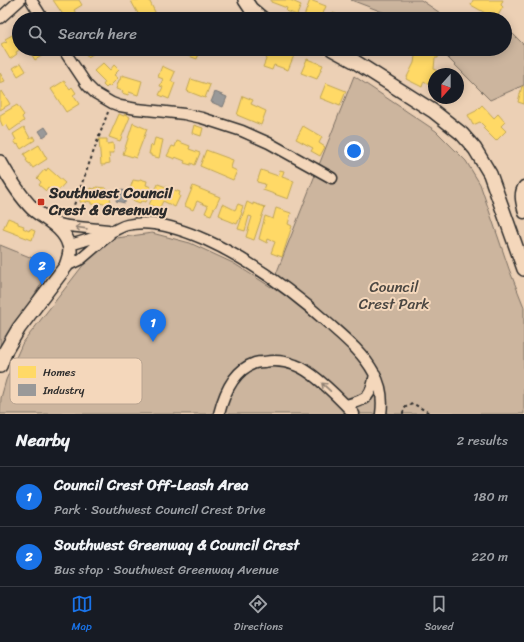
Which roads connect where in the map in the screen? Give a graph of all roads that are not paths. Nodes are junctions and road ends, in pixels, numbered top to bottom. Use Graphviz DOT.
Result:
graph roads {
  1 [pos="20,0"];
  2 [pos="31,0"];
  3 [pos="245,0"];
  4 [pos="39,12"];
  5 [pos="255,12"];
  6 [pos="0,18"];
  7 [pos="68,56"];
  8 [pos="345,56"];
  9 [pos="0,162"];
  10 [pos="332,178"];
  11 [pos="524,186"];
  12 [pos="524,213"];
  13 [pos="50,221"];
  14 [pos="114,231"];
  15 [pos="70,245"];
  16 [pos="66,266"];
  17 [pos="524,269"];
  18 [pos="0,366"];
  19 [pos="374,374"];
  20 [pos="346,406"];
  21 [pos="219,414"];
  22 [pos="354,414"];
  23 [pos="381,414"];
  1 -- 6 [label="street"];
  2 -- 4 [label="street"];
  3 -- 5 [label="street"];
  7 -- 10 [label="street"];
  8 -- 17 [label="street"];
  9 -- 13 [label="street"];
  11 -- 12 [label="street"];
  14 -- 13 [label="street, one-way"];
  13 -- 15 [label="street"];
  14 -- 15 [label="street"];
  14 -- 16 [label="street"];
  14 -- 19 [label="street"];
  15 -- 16 [label="street"];
  16 -- 18 [label="street"];
  19 -- 20 [label="street"];
  19 -- 23 [label="street"];
  20 -- 21 [label="street, one-way"];
  20 -- 22 [label="street"];
}
